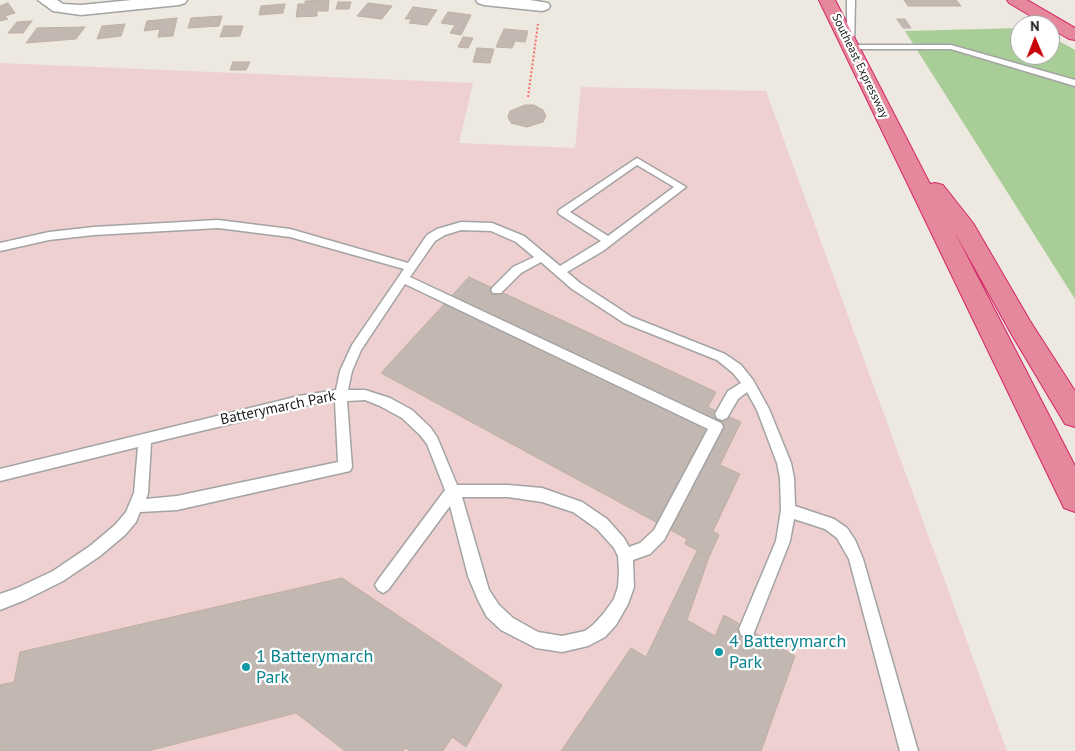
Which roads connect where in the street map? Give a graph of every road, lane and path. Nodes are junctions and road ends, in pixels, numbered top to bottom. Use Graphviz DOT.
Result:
graph roads {
  1 [pos="46,0"];
  2 [pos="179,0"];
  3 [pos="484,0"];
  4 [pos="827,0"];
  5 [pos="851,0"];
  6 [pos="1015,0"];
  7 [pos="1043,0"];
  8 [pos="542,6"];
  9 [pos="1067,12"];
  10 [pos="1075,35"];
  11 [pos="850,47"];
  12 [pos="1075,83"];
  13 [pos="528,97"];
  14 [pos="893,132"];
  15 [pos="608,241"];
  16 [pos="0,247"];
  17 [pos="542,257"];
  18 [pos="559,272"];
  19 [pos="406,273"];
  20 [pos="497,290"];
  21 [pos="749,384"];
  22 [pos="341,395"];
  23 [pos="722,414"];
  24 [pos="1075,415"];
  25 [pos="146,440"];
  26 [pos="0,475"];
  27 [pos="454,490"];
  28 [pos="1075,498"];
  29 [pos="137,506"];
  30 [pos="788,510"];
  31 [pos="625,556"];
  32 [pos="383,585"];
  33 [pos="0,602"];
  34 [pos="747,629"];
  35 [pos="909,751"];
  1 -- 2 [label="street"];
  3 -- 8 [label="street"];
  4 -- 11 [label="highway, Southeast Expressway"];
  5 -- 11 [label="lane"];
  6 -- 10 [label="highway"];
  7 -- 9 [label="highway"];
  8 -- 13 [label="path"];
  11 -- 12 [label="lane"];
  11 -- 14 [label="highway, Southeast Expressway"];
  14 -- 24 [label="highway"];
  14 -- 28 [label="highway"];
  15 -- 15 [label="lane"];
  15 -- 18 [label="lane"];
  16 -- 19 [label="lane"];
  17 -- 18 [label="lane"];
  17 -- 19 [label="lane"];
  17 -- 20 [label="lane"];
  18 -- 21 [label="lane"];
  19 -- 22 [label="lane"];
  19 -- 31 [label="lane"];
  21 -- 23 [label="lane"];
  21 -- 30 [label="lane"];
  22 -- 25 [label="lane, Batterymarch Park"];
  22 -- 27 [label="lane, Batterymarch Park"];
  22 -- 29 [label="lane"];
  25 -- 26 [label="lane, Batterymarch Park"];
  25 -- 29 [label="lane"];
  27 -- 31 [label="lane, Batterymarch Park"];
  27 -- 31 [label="lane, Batterymarch Park"];
  27 -- 32 [label="lane"];
  29 -- 33 [label="lane"];
  30 -- 34 [label="lane"];
  30 -- 35 [label="lane"];
}
